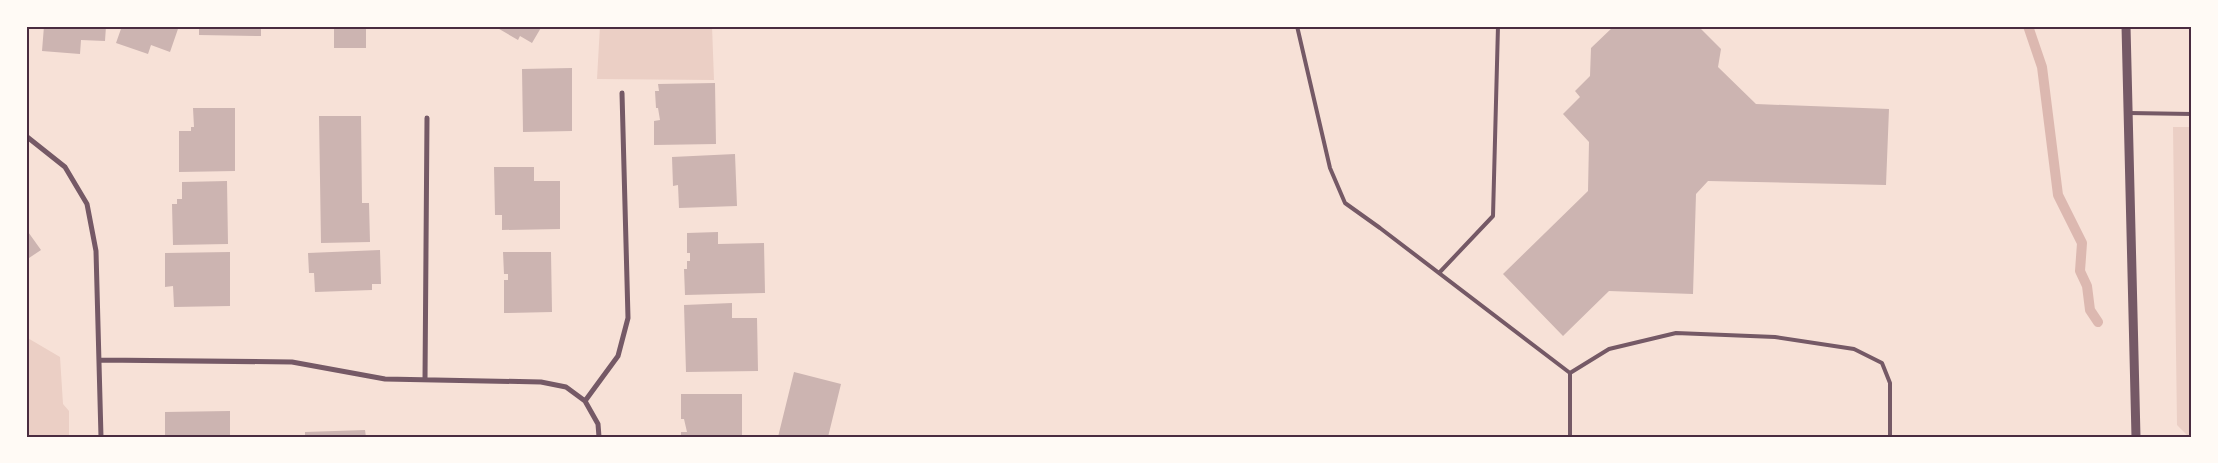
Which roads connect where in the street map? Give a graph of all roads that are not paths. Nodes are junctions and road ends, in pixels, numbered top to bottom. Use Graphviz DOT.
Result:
graph roads {
  1 [pos="1297,26"];
  2 [pos="1498,26"];
  3 [pos="2126,26"];
  4 [pos="622,93"];
  5 [pos="2129,113"];
  6 [pos="2192,114"];
  7 [pos="427,118"];
  8 [pos="26,136"];
  9 [pos="1439,273"];
  10 [pos="100,360"];
  11 [pos="1570,373"];
  12 [pos="426,380"];
  13 [pos="585,402"];
  14 [pos="101,437"];
  15 [pos="599,437"];
  16 [pos="1570,437"];
  17 [pos="1890,437"];
  18 [pos="2136,437"];
  1 -- 9 [label="lane"];
  2 -- 9 [label="lane"];
  3 -- 5 [label="street"];
  4 -- 13 [label="street"];
  5 -- 6 [label="lane"];
  5 -- 18 [label="street"];
  7 -- 12 [label="street"];
  8 -- 10 [label="street"];
  9 -- 11 [label="lane"];
  10 -- 12 [label="street"];
  10 -- 14 [label="street"];
  11 -- 16 [label="lane"];
  11 -- 17 [label="lane"];
  12 -- 13 [label="street"];
  13 -- 15 [label="street"];
}
